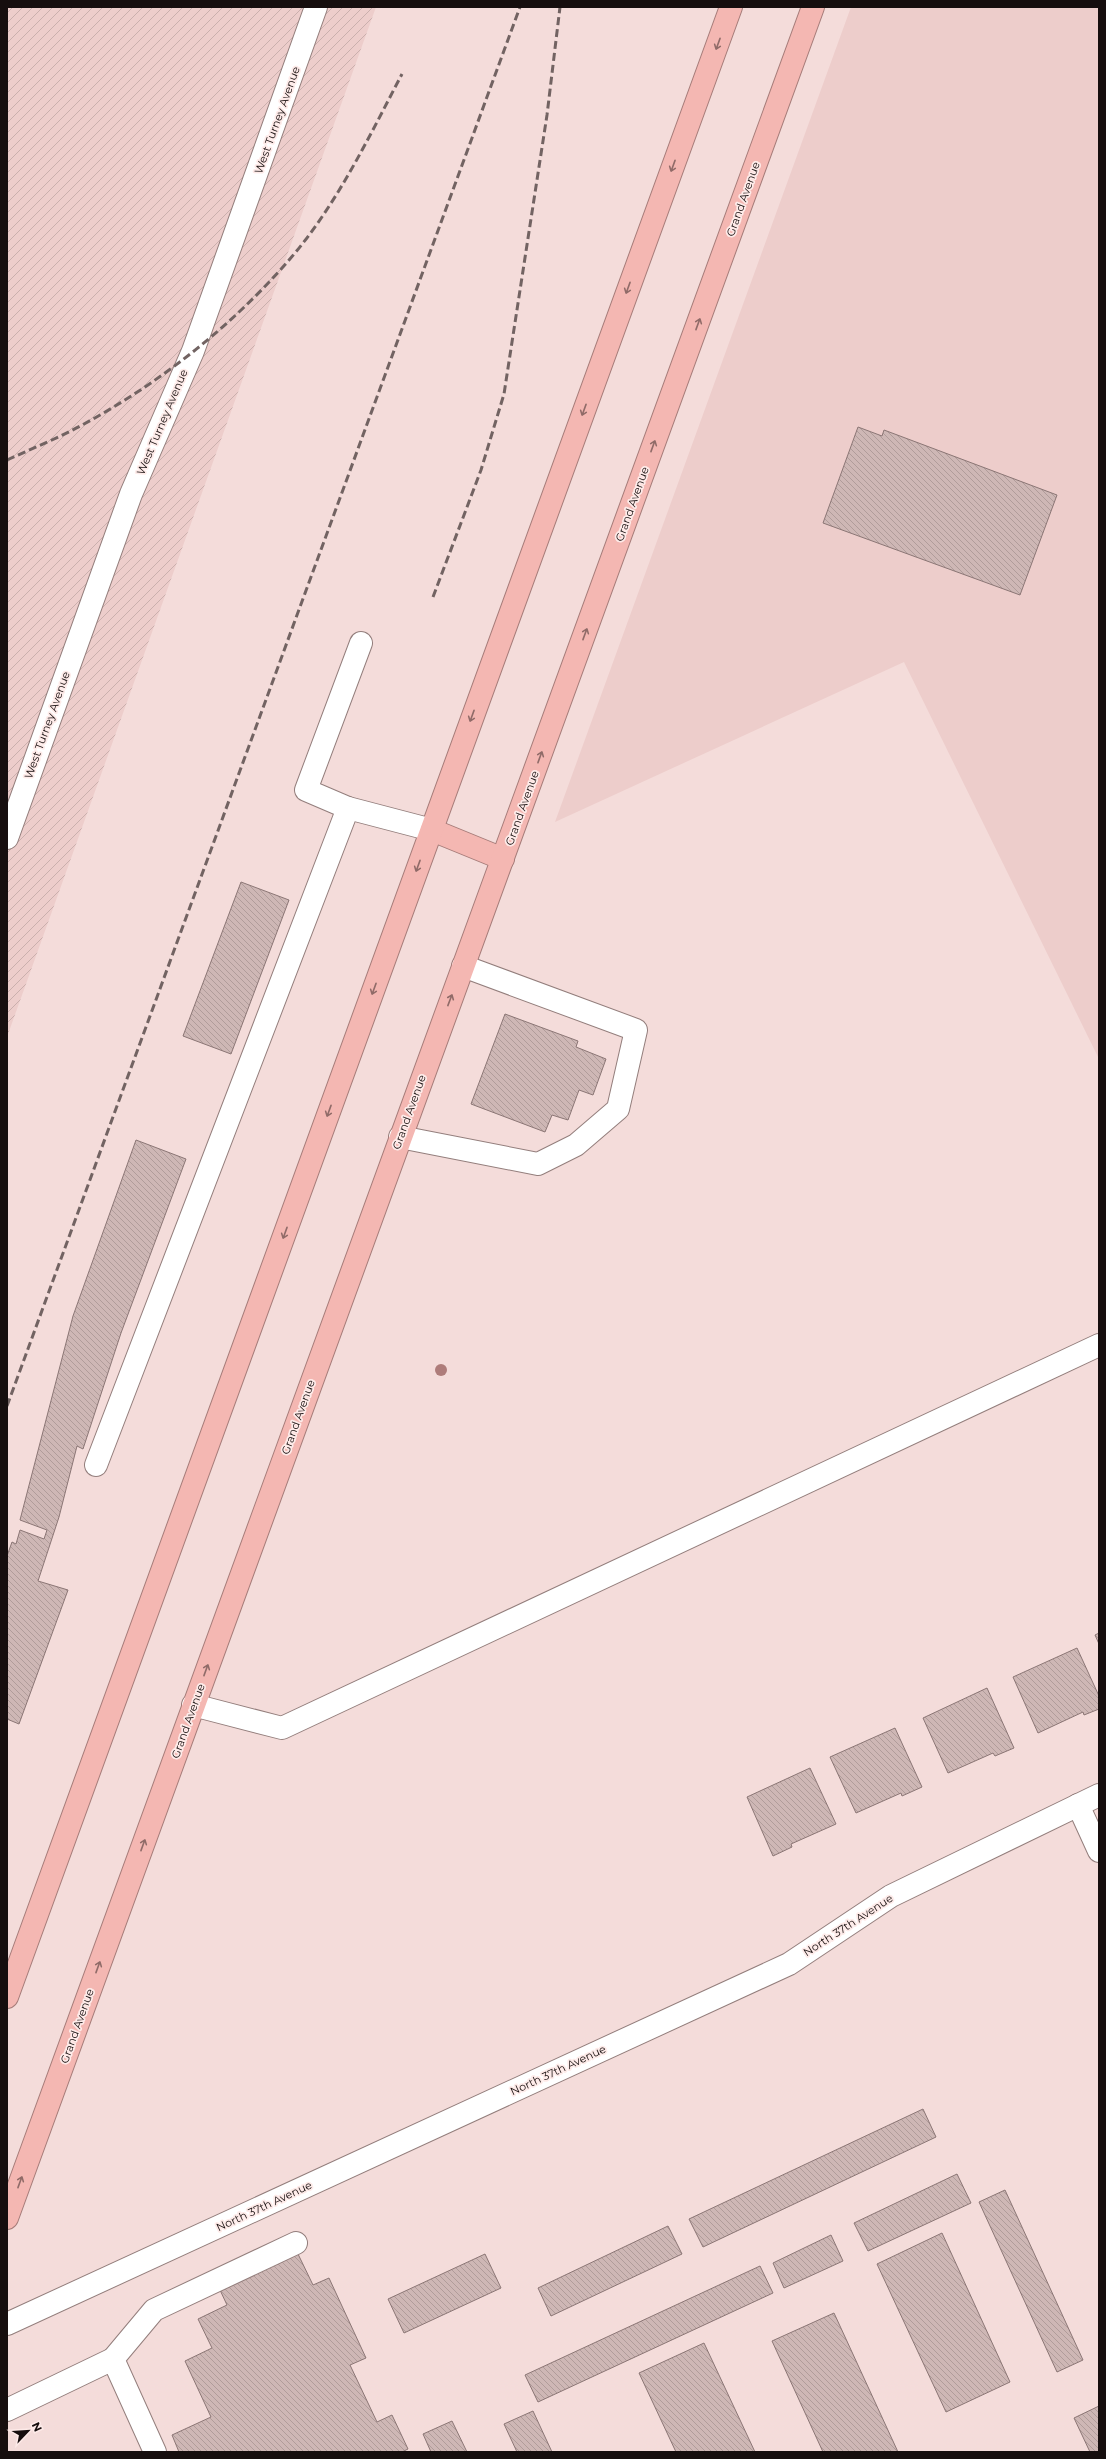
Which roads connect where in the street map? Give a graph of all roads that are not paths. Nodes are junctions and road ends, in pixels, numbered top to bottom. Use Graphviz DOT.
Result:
graph roads {
  1 [pos="316,7"];
  2 [pos="731,7"];
  3 [pos="813,7"];
  4 [pos="361,643"];
  5 [pos="348,808"];
  6 [pos="432,830"];
  7 [pos="7,838"];
  8 [pos="503,859"];
  9 [pos="463,966"];
  10 [pos="400,1137"];
  11 [pos="1099,1345"];
  12 [pos="96,1465"];
  13 [pos="193,1705"];
  14 [pos="1099,1795"];
  15 [pos="1078,1805"];
  16 [pos="1099,1851"];
  17 [pos="7,1997"];
  18 [pos="7,2218"];
  19 [pos="296,2244"];
  20 [pos="7,2324"];
  21 [pos="114,2359"];
  22 [pos="7,2410"];
  23 [pos="155,2452"];
  1 -- 7 [label="street, West Turney Avenue"];
  2 -- 6 [label="highway, one-way"];
  8 -- 3 [label="highway, Grand Avenue, one-way"];
  4 -- 5 [label="street"];
  5 -- 6 [label="street"];
  5 -- 12 [label="street"];
  6 -- 8 [label="highway"];
  6 -- 17 [label="highway, one-way"];
  8 -- 9 [label="highway, Grand Avenue"];
  10 -- 9 [label="highway, Grand Avenue, one-way"];
  9 -- 10 [label="street"];
  13 -- 10 [label="highway, Grand Avenue, one-way"];
  11 -- 13 [label="street"];
  18 -- 13 [label="highway, Grand Avenue, one-way"];
  14 -- 15 [label="street, North 37th Avenue"];
  15 -- 16 [label="street"];
  15 -- 20 [label="street, North 37th Avenue"];
  19 -- 21 [label="street"];
  21 -- 22 [label="street"];
  21 -- 23 [label="street"];
}
